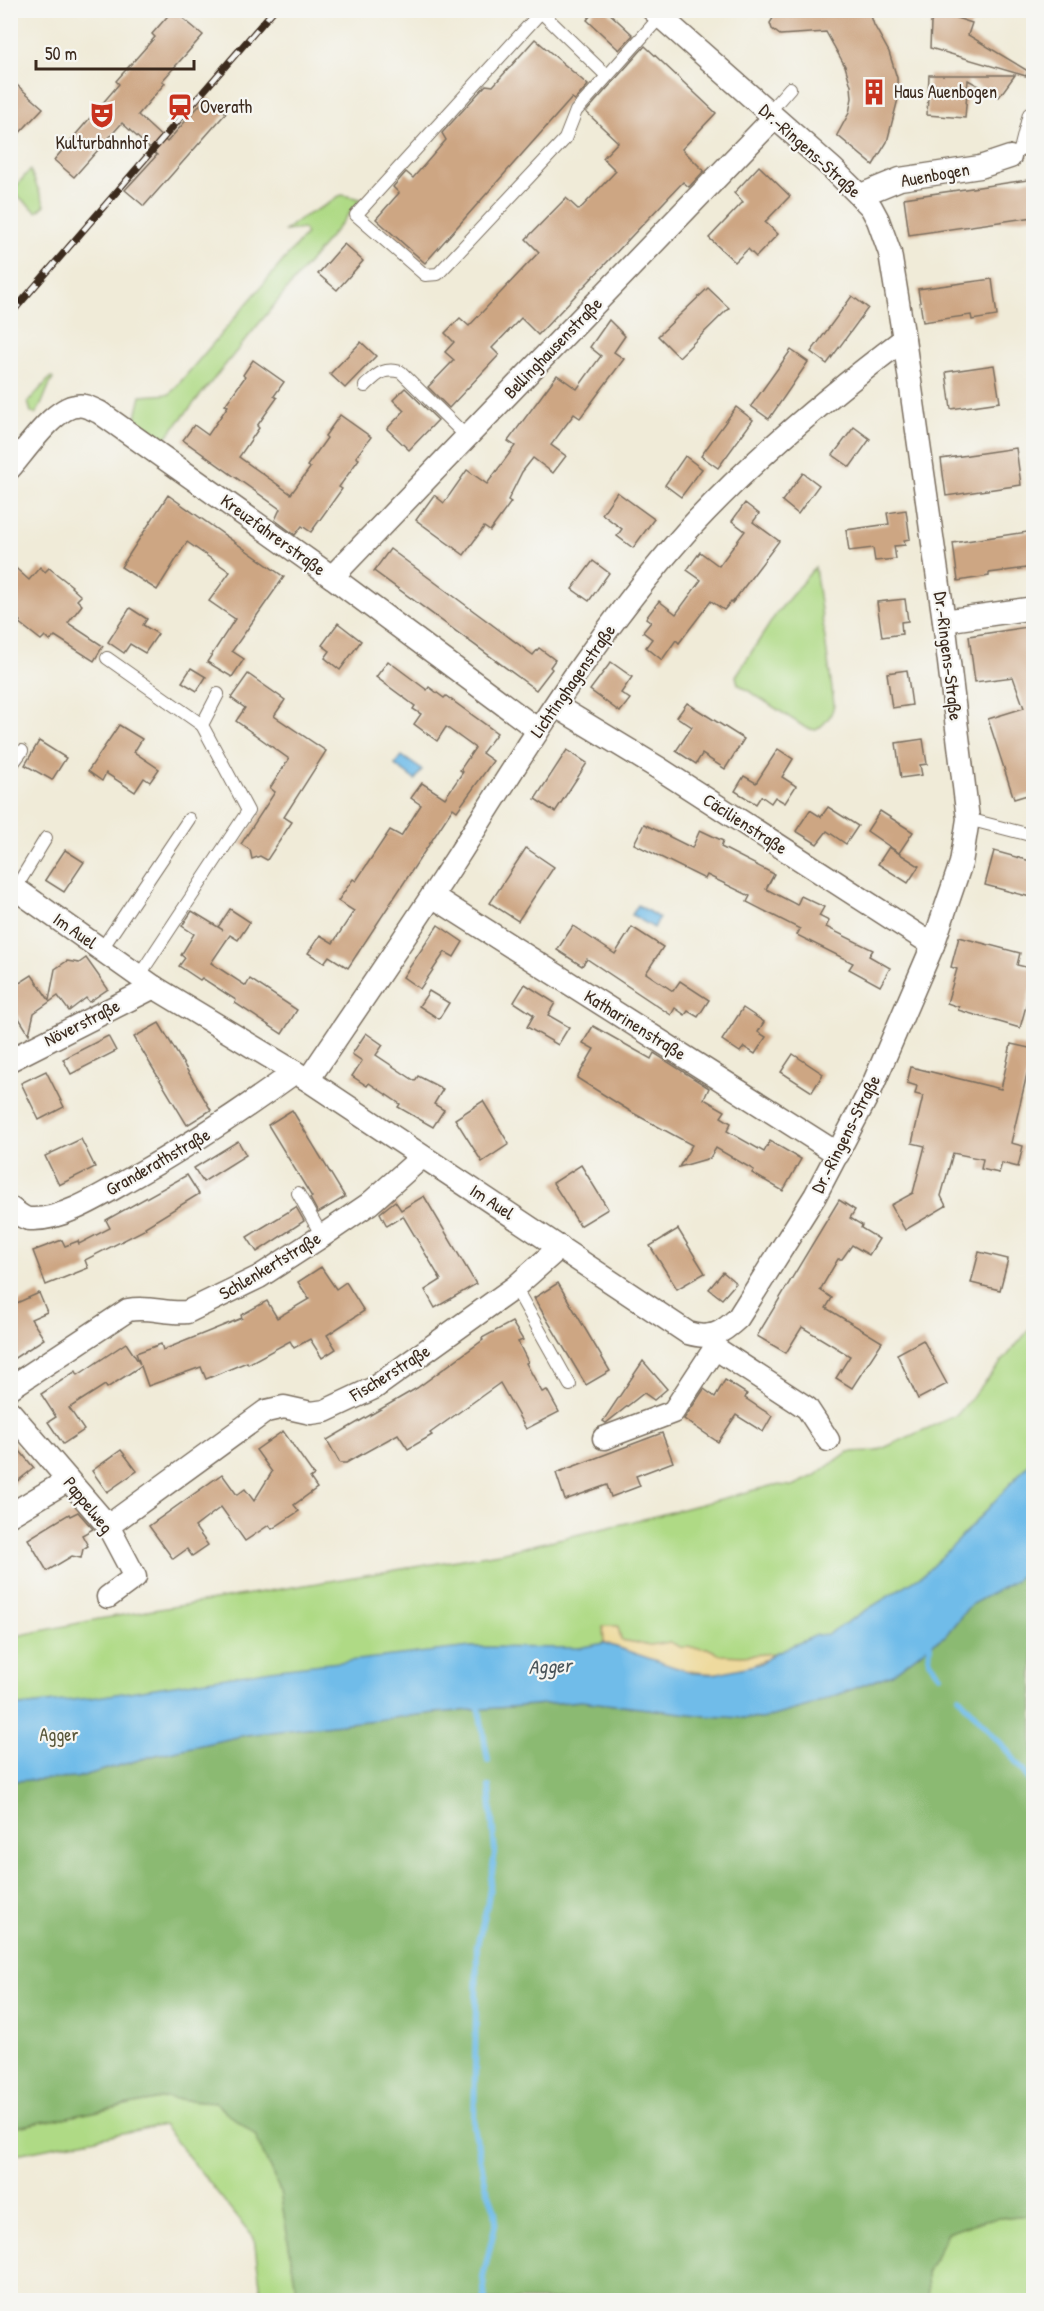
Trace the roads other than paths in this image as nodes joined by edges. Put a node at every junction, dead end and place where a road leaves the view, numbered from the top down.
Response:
1 (656, 14) edge
2 (607, 76) junction
3 (790, 88) dead end
4 (1029, 114) dead end
5 (771, 116) junction
6 (1010, 157) joint
7 (861, 195) junction
8 (904, 339) junction
9 (365, 386) dead end
10 (467, 437) junction
11 (10, 468) edge
12 (332, 577) junction
13 (1034, 608) edge
14 (944, 621) junction
15 (107, 658) dead end
16 (218, 694) dead end
17 (556, 705) junction
18 (202, 725) junction
19 (538, 730) junction
20 (22, 750) dead end
21 (10, 766) edge
22 (189, 819) dead end
23 (968, 819) junction
24 (1034, 836) edge
25 (46, 838) dead end
26 (13, 887) edge
27 (432, 896) junction
28 (933, 945) junction
29 (101, 950) junction
30 (146, 981) junction
31 (10, 1060) edge
32 (301, 1076) junction
33 (838, 1154) junction
34 (422, 1157) junction
35 (298, 1193) dead end
36 (10, 1209) edge
37 (322, 1236) junction
38 (560, 1247) junction
39 (515, 1287) junction
40 (712, 1342) junction
41 (570, 1385) dead end
42 (10, 1388) edge
43 (10, 1412) edge
44 (604, 1438) dead end
45 (828, 1440) dead end
46 (68, 1480) junction
47 (10, 1515) edge
48 (108, 1526) junction
49 (108, 1597) dead end

1 - 2 lane
1 - 5 street, Dr.-Ringens-Straße
2 - 2 lane
3 - 5 lane
4 - 6 lane
5 - 7 street, Dr.-Ringens-Straße
5 - 10 street, Bellinghausenstraße
6 - 7 street, Auenbogen
7 - 8 street, Dr.-Ringens-Straße
8 - 14 street, Dr.-Ringens-Straße
8 - 17 street, Lichtinghagenstraße
9 - 10 lane
10 - 12 street, Bellinghausenstraße
11 - 12 street, Kreuzfahrerstraße
12 - 19 street, Kreuzfahrerstraße
13 - 14 street
14 - 23 street, Dr.-Ringens-Straße
15 - 18 lane
16 - 18 lane
17 - 19 street, Lichtinghagenstraße
17 - 28 street, Cäcilienstraße
18 - 30 lane
19 - 27 street, Lichtinghagenstraße
20 - 21 lane
22 - 29 lane
23 - 24 lane
23 - 28 street, Dr.-Ringens-Straße
25 - 26 lane
26 - 29 street, Im Auel
27 - 32 street, Lichtinghagenstraße
27 - 33 street, Katharinenstraße
28 - 33 street, Dr.-Ringens-Straße
29 - 30 street, Im Auel
30 - 31 street, Növerstraße
30 - 32 street, Im Auel
32 - 34 street, Im Auel
32 - 36 street, Granderathstraße
33 - 40 street, Dr.-Ringens-Straße
34 - 37 street, Schlenkertstraße
34 - 38 street, Im Auel
35 - 37 lane
37 - 42 street, Schlenkertstraße
38 - 39 street, Fischerstraße
38 - 40 street, Im Auel
39 - 41 lane
39 - 48 street, Fischerstraße
40 - 44 street
40 - 45 street, Im Auel
43 - 46 street, Pappelweg
46 - 47 street
46 - 48 street, Pappelweg
48 - 49 street, Pappelweg

